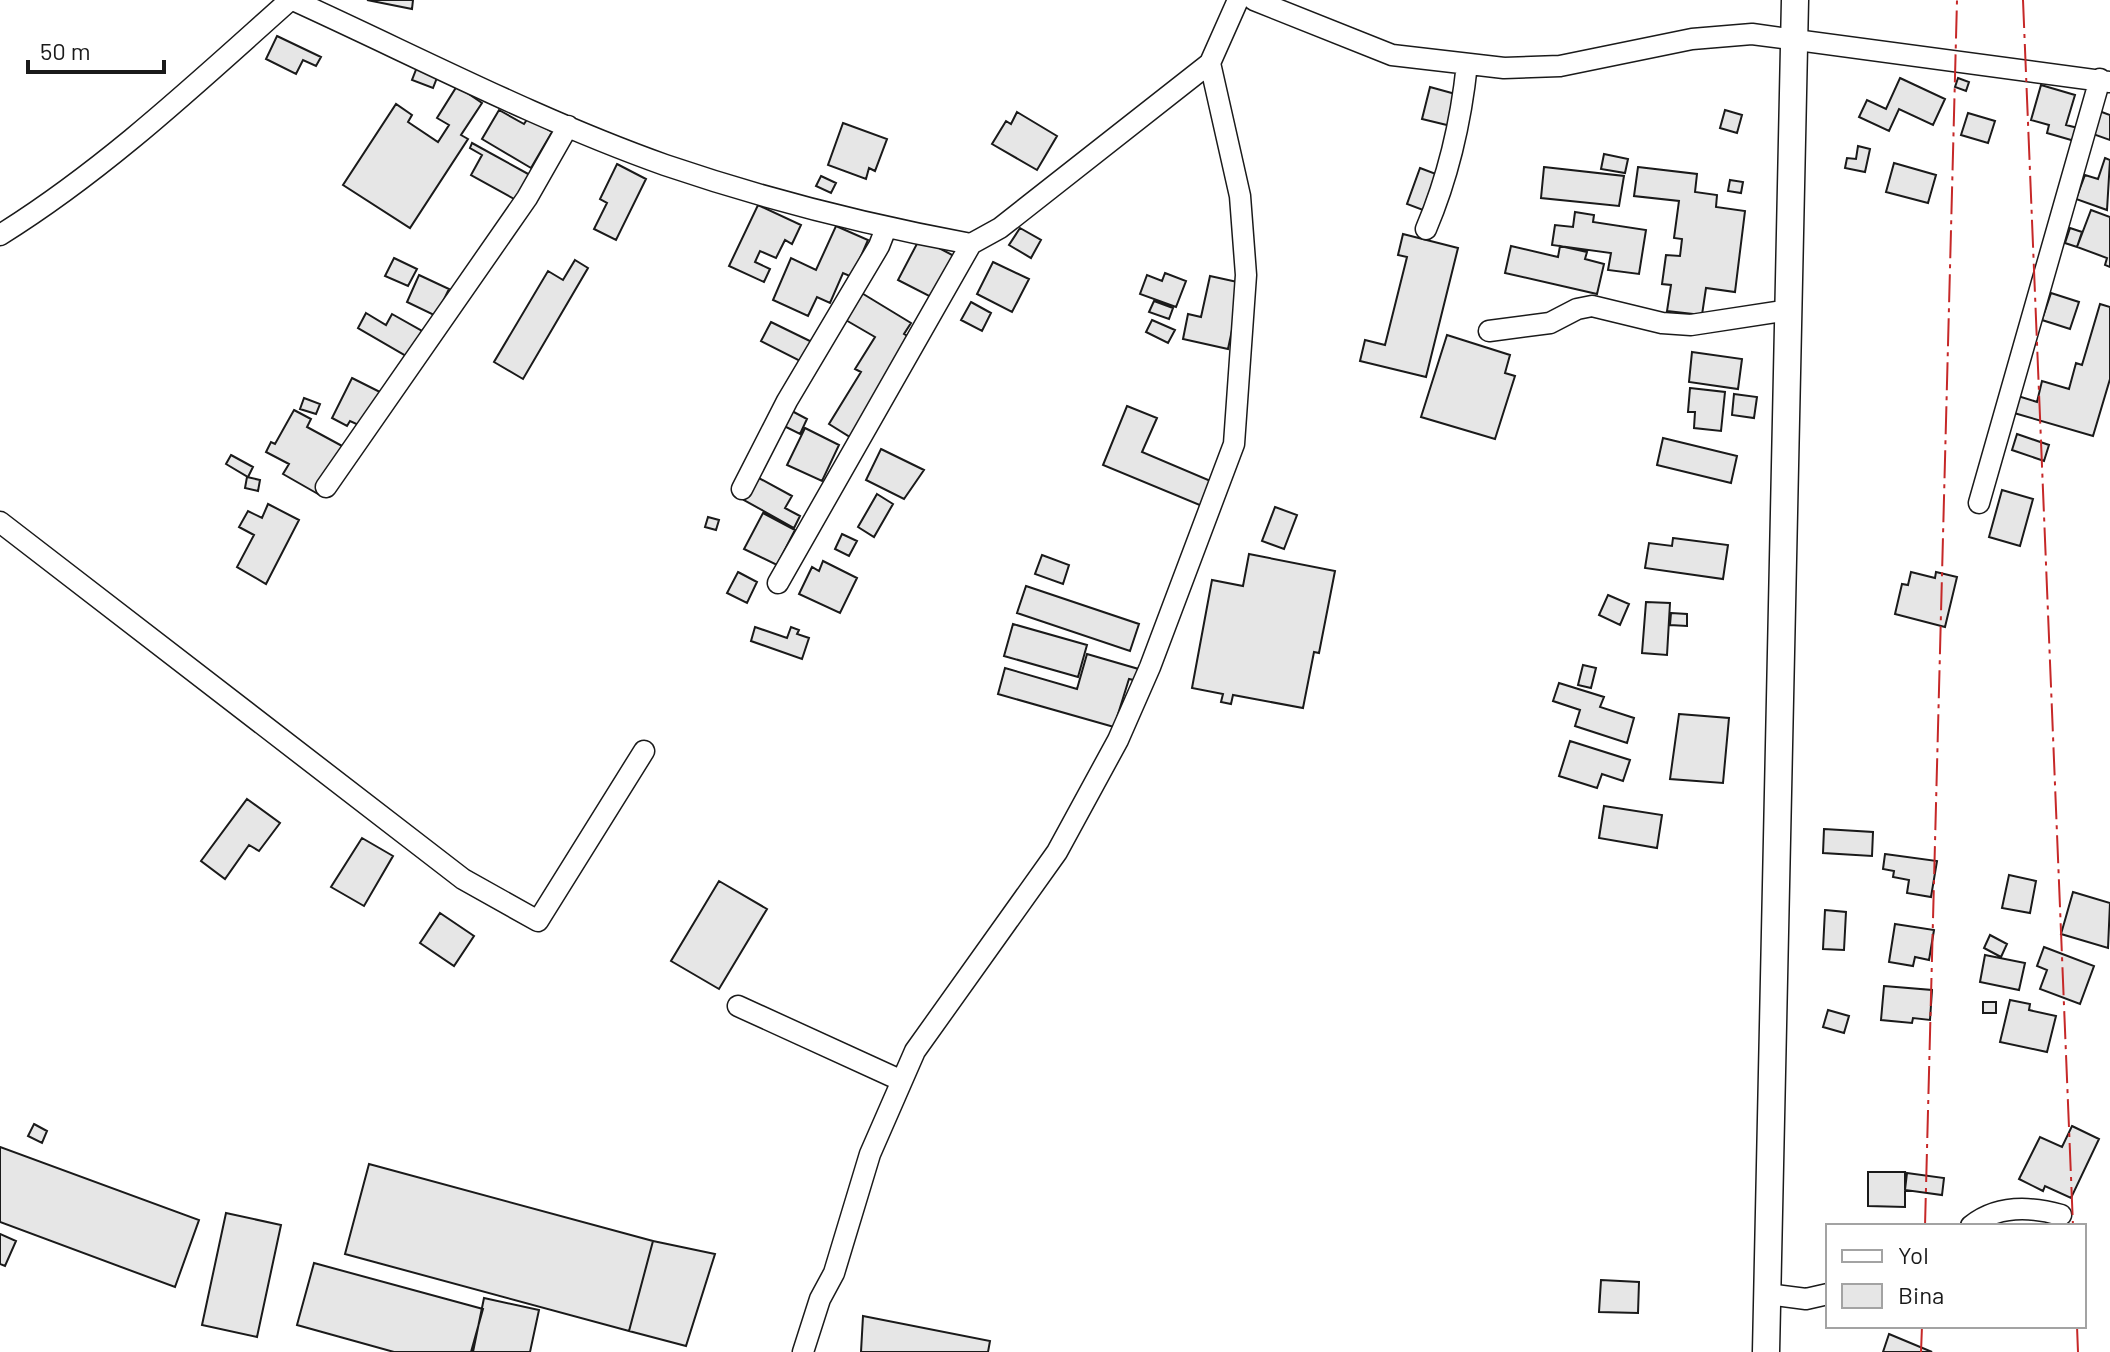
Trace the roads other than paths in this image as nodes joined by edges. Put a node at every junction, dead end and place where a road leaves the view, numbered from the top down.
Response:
1 (291, 0) edge
2 (1238, 0) edge
3 (1254, 0) edge
4 (1795, 0) edge
5 (1794, 41) junction
6 (1210, 63) junction
7 (1467, 64) junction
8 (2105, 80) edge
9 (568, 126) junction
10 (886, 228) junction
11 (1426, 229) dead end
12 (0, 235) edge
13 (971, 244) junction
14 (1789, 310) junction
15 (1489, 331) dead end
16 (326, 487) dead end
17 (742, 489) dead end
18 (1979, 503) dead end
19 (0, 522) edge
20 (778, 583) dead end
21 (644, 751) dead end
22 (738, 1006) dead end
23 (900, 1080) junction
24 (2061, 1215) dead end
25 (1975, 1224) edge
26 (1767, 1294) junction
27 (1826, 1294) edge
28 (803, 1352) edge
29 (1766, 1352) edge

1 - 9 street
1 - 12 street
2 - 6 street
3 - 7 street
4 - 5 main road
5 - 7 street
5 - 8 street
5 - 14 main road
6 - 13 street
6 - 23 street
7 - 11 street
8 - 18 street
9 - 10 street
9 - 16 street
10 - 13 street
10 - 17 street
13 - 20 street
14 - 15 street
14 - 26 main road
19 - 21 street
22 - 23 street
23 - 28 street
24 - 25 street
26 - 27 street
26 - 29 main road

